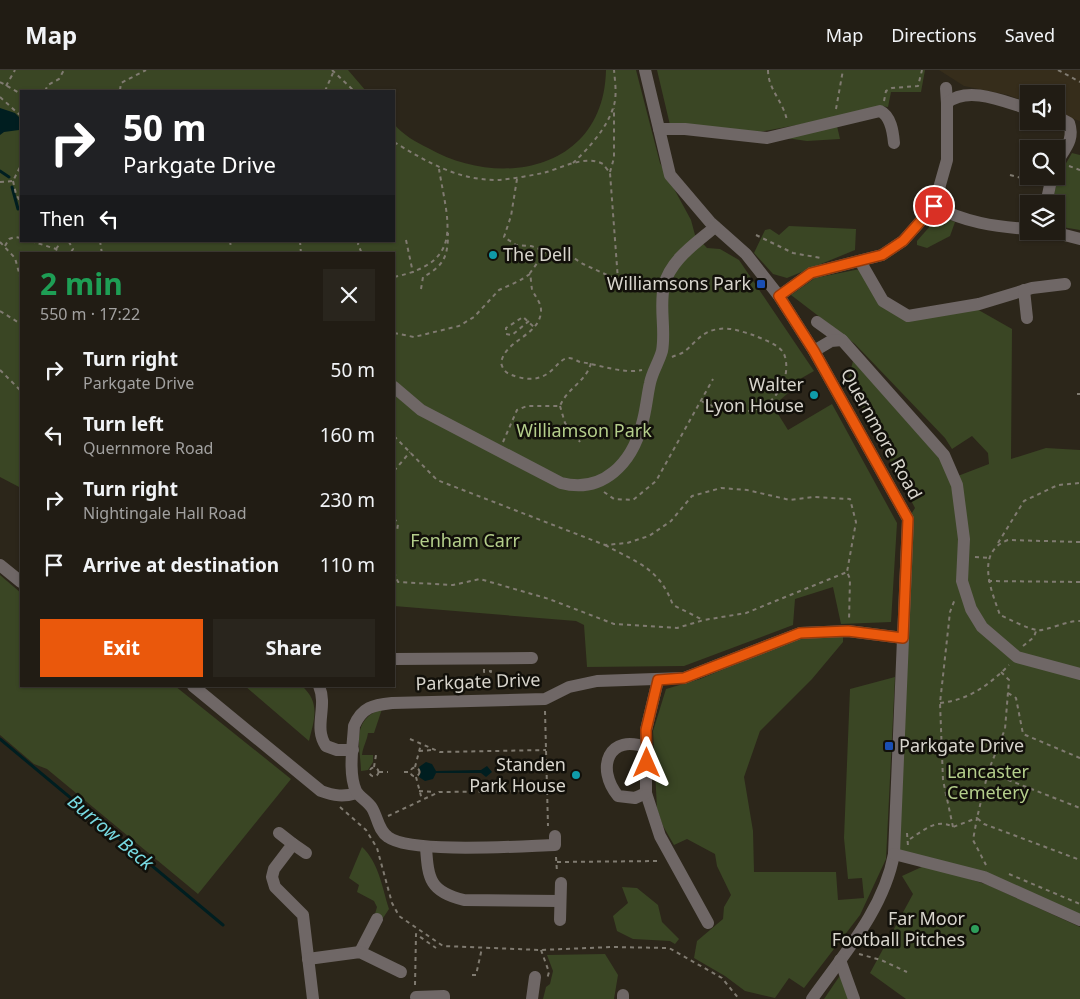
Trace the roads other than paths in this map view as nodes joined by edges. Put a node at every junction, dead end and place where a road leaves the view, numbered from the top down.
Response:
1 (645, 70) edge
2 (946, 88) dead end
3 (947, 103) junction
4 (1020, 107) edge
5 (1065, 121) edge
6 (659, 129) junction
7 (894, 143) dead end
8 (1065, 150) edge
9 (934, 206) junction
10 (715, 227) junction
11 (1020, 228) edge
12 (1065, 235) edge
13 (1080, 239) edge
14 (860, 262) junction
15 (1065, 284) dead end
16 (1024, 290) junction
17 (779, 296) junction
18 (1027, 318) dead end
19 (817, 322) dead end
20 (842, 340) junction
21 (814, 351) junction
22 (395, 388) edge
23 (0, 565) edge
24 (20, 581) edge
25 (903, 638) junction
26 (532, 658) dead end
27 (395, 659) edge
28 (1080, 674) edge
29 (658, 680) junction
30 (194, 687) edge
31 (319, 687) edge
32 (647, 748) junction
33 (353, 750) junction
34 (357, 793) junction
35 (646, 793) junction
36 (279, 833) dead end
37 (555, 841) road end
38 (293, 844) junction
39 (426, 847) junction
40 (306, 853) dead end
41 (894, 854) junction
42 (561, 883) road end
43 (560, 901) junction
44 (377, 919) dead end
45 (560, 920) dead end
46 (1080, 920) edge
47 (708, 922) dead end
48 (360, 952) junction
49 (844, 955) junction
50 (308, 960) junction
51 (401, 972) dead end
52 (535, 978) dead end
53 (416, 997) road end
54 (313, 999) edge
55 (444, 999) edge
56 (532, 999) edge
57 (812, 999) edge
58 (854, 999) edge

1 - 6 street, Quernmore Road
2 - 3 street
3 - 4 street
3 - 9 street
5 - 8 street
6 - 7 street
6 - 10 street, Quernmore Road
9 - 11 street
9 - 14 street
10 - 17 street, Quernmore Road
10 - 22 street
12 - 13 street
14 - 16 street
14 - 17 street
15 - 16 street
16 - 18 street
17 - 21 street, Quernmore Road
19 - 20 street
20 - 21 street
20 - 28 street
21 - 25 street, Quernmore Road
23 - 24 street
25 - 29 street, Parkgate Drive
25 - 41 street, Quernmore Road
26 - 27 street
29 - 32 street
29 - 33 street, Parkgate Drive
30 - 34 street
31 - 33 street
32 - 35 street
32 - 35 street
33 - 34 street, Parkgate Drive
34 - 39 street
35 - 47 street
36 - 38 street
37 - 39 street
38 - 40 street
38 - 50 street
39 - 43 street
41 - 46 street
41 - 49 street, Quernmore Road
42 - 43 street
43 - 45 street
44 - 48 street
48 - 50 street
48 - 51 street
49 - 57 street, Quernmore Road
49 - 58 street
50 - 54 street
52 - 56 street
53 - 55 street

